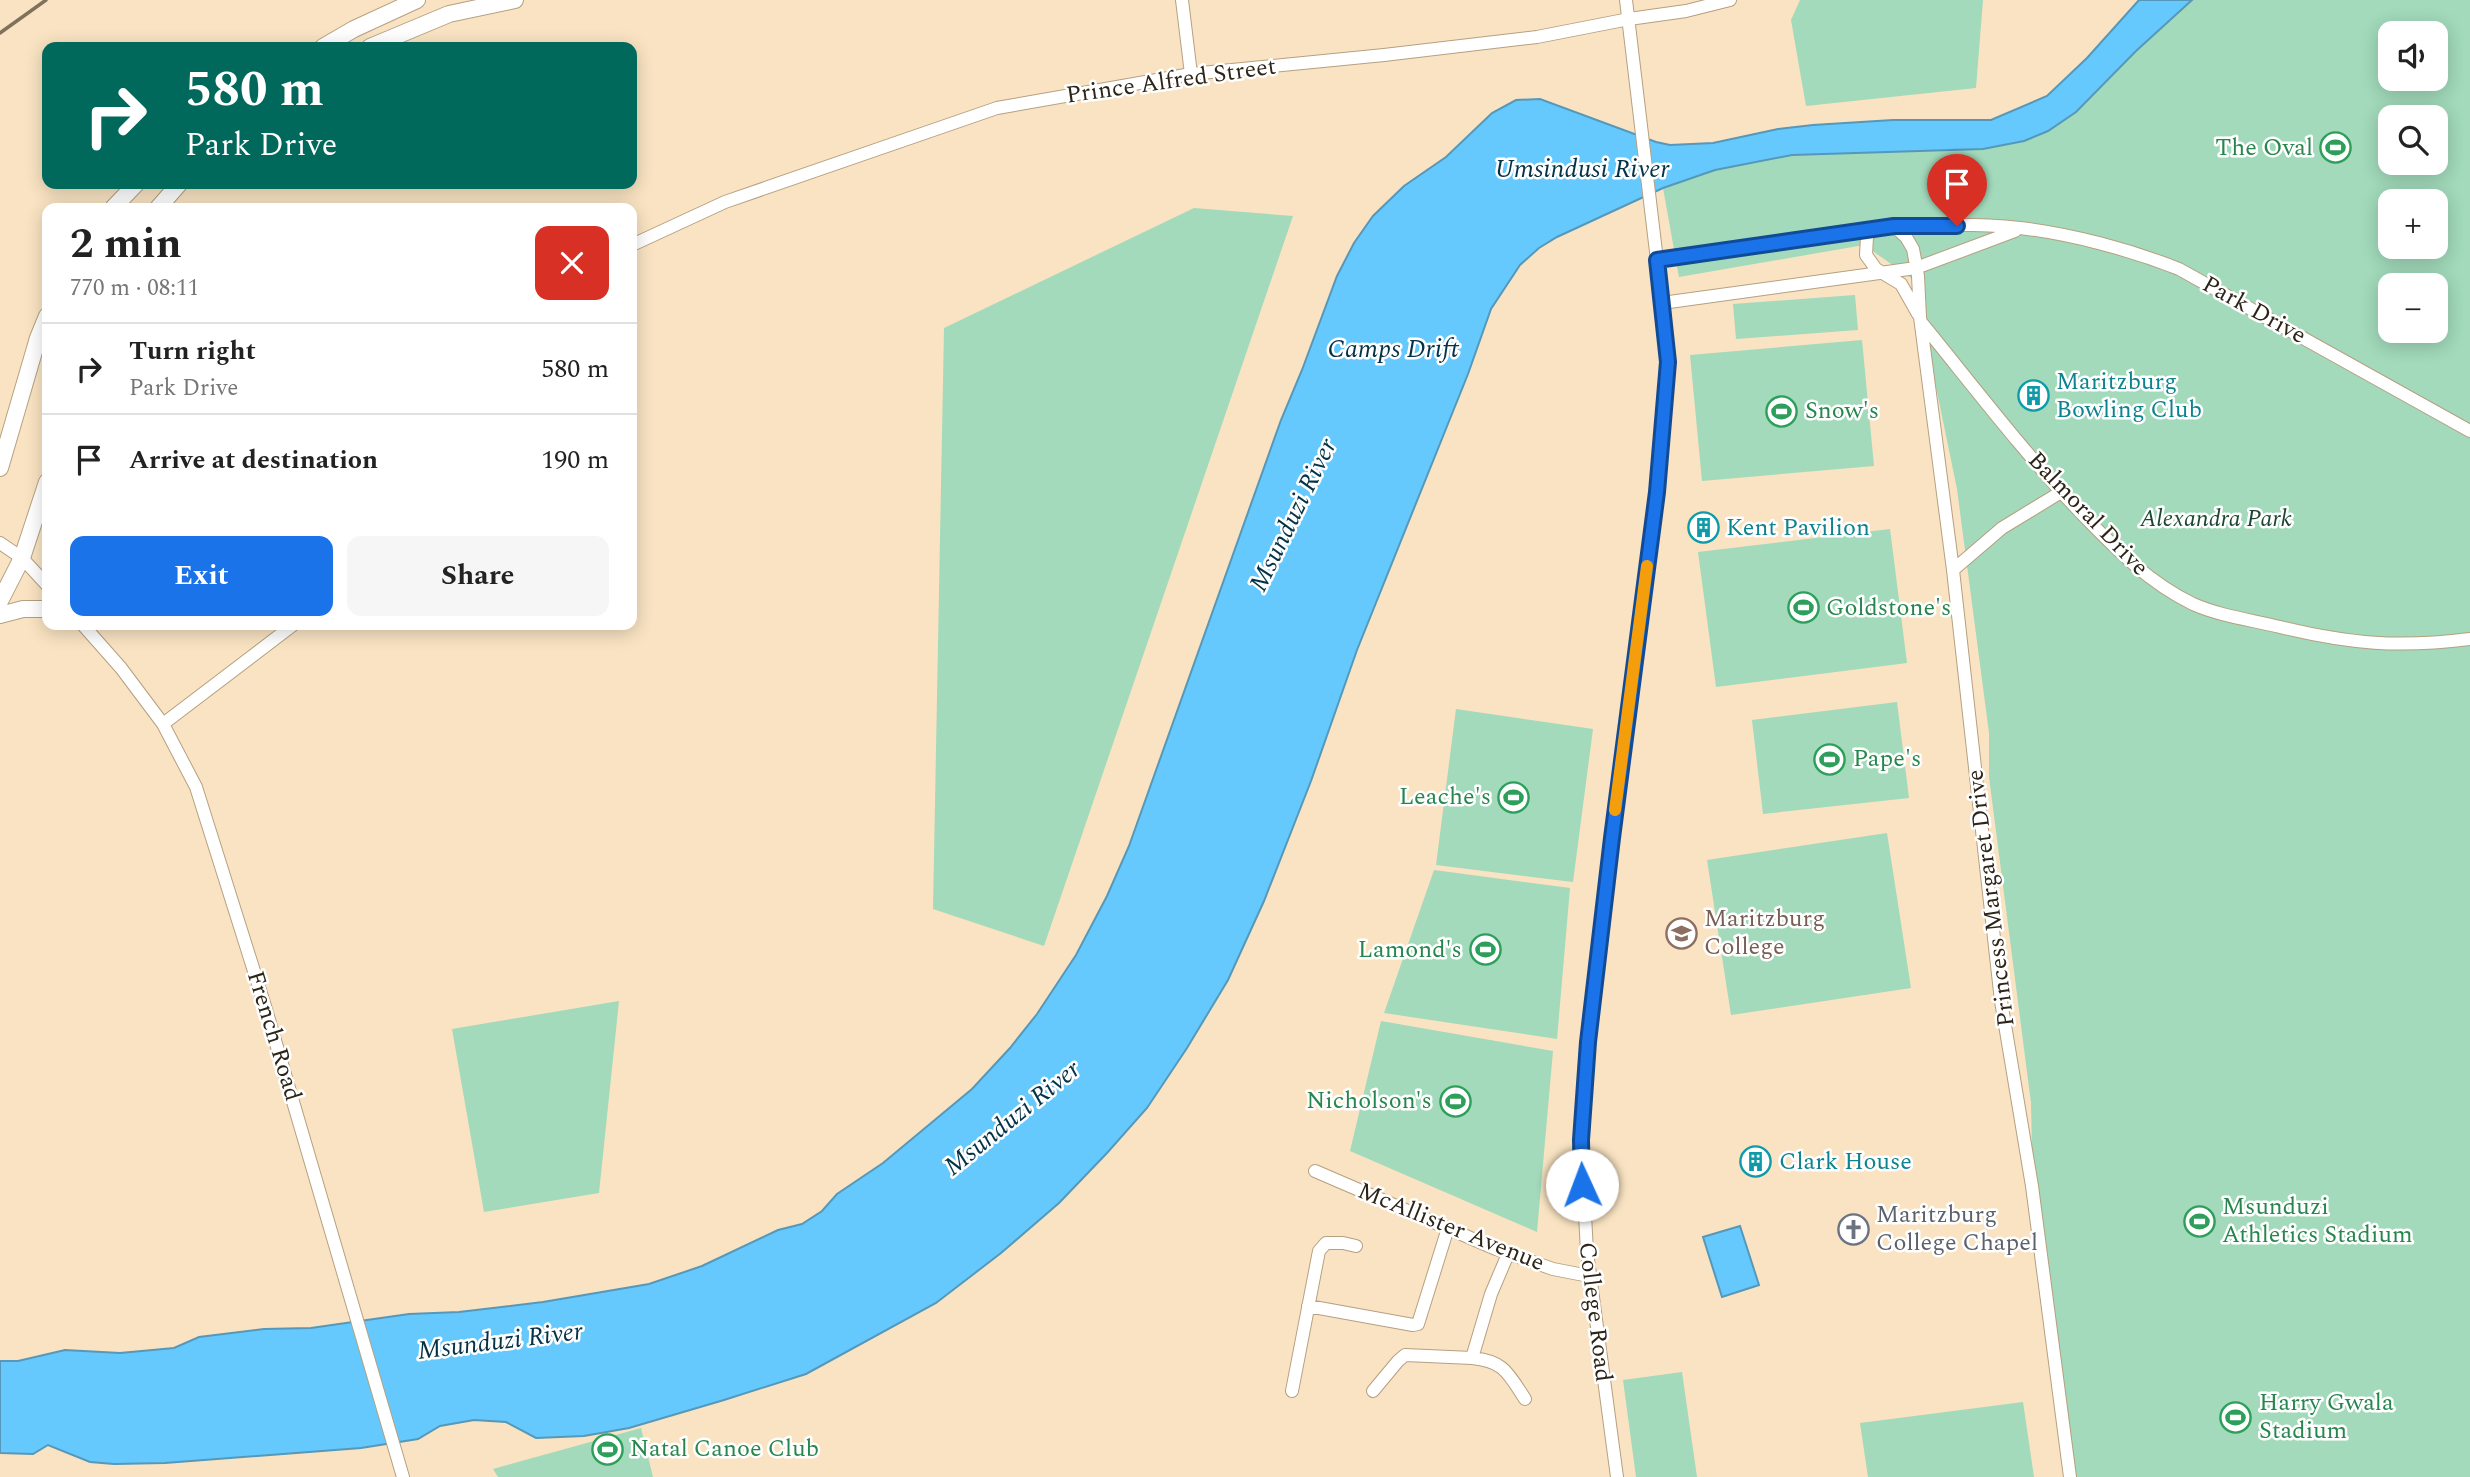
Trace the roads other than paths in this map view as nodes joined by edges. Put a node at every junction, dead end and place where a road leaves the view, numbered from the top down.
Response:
1 (416, 0) edge
2 (515, 0) edge
3 (1182, 0) edge
4 (1626, 0) edge
5 (1730, 0) edge
6 (1629, 19) junction
7 (332, 42) edge
8 (382, 42) edge
9 (1191, 74) junction
10 (131, 189) edge
11 (175, 189) edge
12 (118, 203) edge
13 (162, 203) edge
14 (1894, 226) junction
15 (2021, 228) junction
16 (1872, 229) junction
17 (637, 243) edge
18 (1657, 260) junction
19 (1916, 268) junction
20 (1886, 274) junction
21 (1662, 303) junction
22 (1921, 320) junction
23 (42, 328) edge
24 (2470, 431) edge
25 (0, 468) edge
26 (2061, 492) junction
27 (42, 498) edge
28 (0, 544) edge
29 (23, 558) junction
30 (1953, 570) junction
31 (42, 579) edge
32 (0, 601) edge
33 (42, 609) edge
34 (0, 615) edge
35 (87, 630) edge
36 (286, 630) edge
37 (2470, 639) edge
38 (163, 723) junction
39 (1315, 1171) dead end
40 (1448, 1228) junction
41 (1356, 1246) dead end
42 (1508, 1254) junction
43 (1589, 1276) junction
44 (1308, 1306) junction
45 (1472, 1358) junction
46 (1292, 1391) dead end
47 (1373, 1391) dead end
48 (1525, 1399) dead end
49 (403, 1477) edge
50 (1617, 1477) edge
51 (2070, 1477) edge

1 - 7 main road
2 - 8 main road
3 - 9 street
4 - 6 street, College Road
5 - 6 street, Prince Alfred Street
6 - 9 street, Prince Alfred Street
6 - 18 street, College Road
9 - 17 street, Prince Alfred Street
10 - 12 main road
11 - 13 main road
14 - 15 street, Park Drive
14 - 16 street, Park Drive
14 - 19 street
15 - 19 street
15 - 24 street, Park Drive
16 - 18 street, Park Drive
16 - 20 street
18 - 21 street, College Road
19 - 20 street
19 - 22 street, Princess Margaret Drive
20 - 21 street
20 - 22 street, Princess Margaret Drive
21 - 43 street, College Road
22 - 26 street, Balmoral Drive
22 - 30 street, Princess Margaret Drive
23 - 25 main road
26 - 30 street
26 - 37 street, Balmoral Drive
27 - 29 main road
28 - 29 street
29 - 31 street
29 - 32 main road
30 - 51 street, Princess Margaret Drive
33 - 34 main road
35 - 38 street, French Road
36 - 38 street
38 - 49 street, French Road
39 - 40 street, McAllister Avenue
40 - 42 street, McAllister Avenue
40 - 44 street
41 - 44 street
42 - 43 street, McAllister Avenue
42 - 45 street
43 - 50 street, College Road
44 - 46 street
45 - 47 street
45 - 48 street

